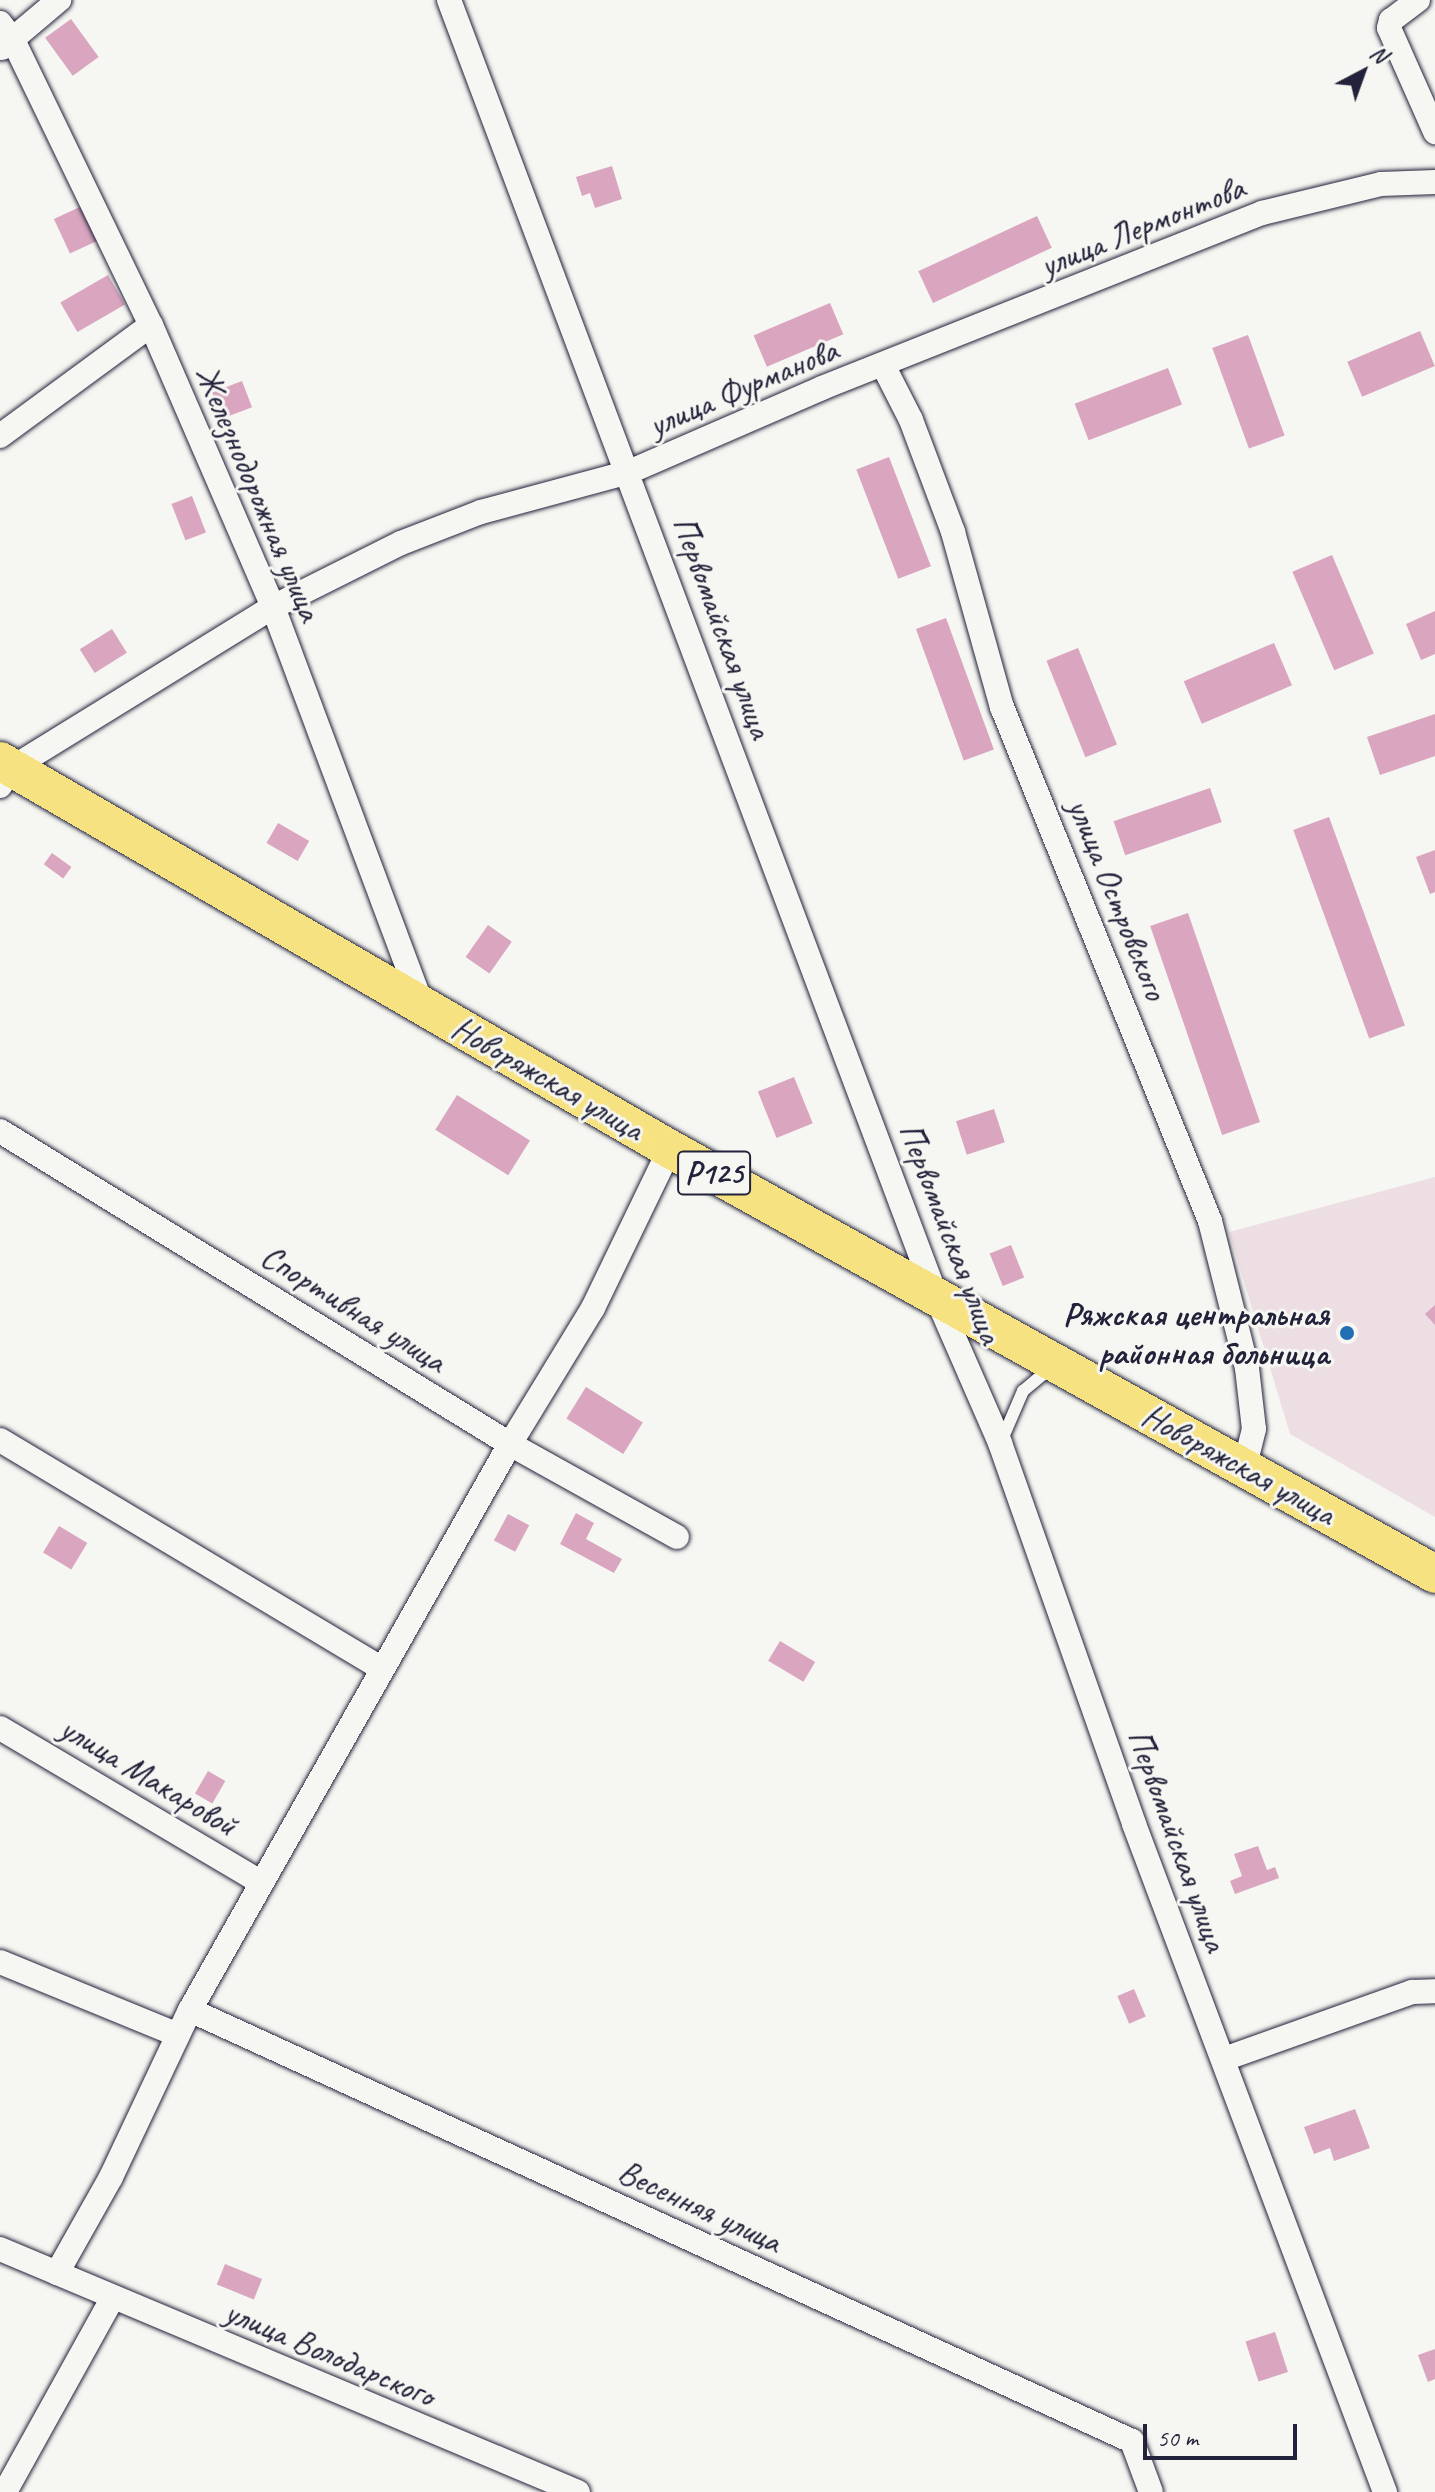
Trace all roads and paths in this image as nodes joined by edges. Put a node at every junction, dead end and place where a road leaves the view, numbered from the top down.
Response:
1 (59, 0) edge
2 (449, 0) edge
3 (1418, 0) edge
4 (4, 37) edge
5 (1435, 132) edge
6 (1435, 182) edge
7 (151, 325) junction
8 (884, 367) junction
9 (0, 436) edge
10 (629, 472) junction
11 (273, 607) junction
12 (4, 771) edge
13 (422, 1006) junction
14 (0, 1131) edge
15 (670, 1149) junction
16 (935, 1294) junction
17 (1057, 1362) junction
18 (0, 1440) edge
19 (1000, 1443) junction
20 (510, 1444) junction
21 (1245, 1466) junction
22 (677, 1537) dead end
23 (1435, 1574) edge
24 (382, 1669) junction
25 (0, 1728) edge
26 (262, 1883) junction
27 (0, 1962) edge
28 (1435, 1991) edge
29 (190, 2010) junction
30 (178, 2035) junction
31 (1224, 2059) junction
32 (0, 2249) edge
33 (57, 2273) junction
34 (113, 2297) junction
35 (5, 2492) edge
36 (578, 2492) edge
37 (1151, 2492) edge
38 (1385, 2492) edge

1 - 4 street
2 - 10 street, Первомайская улица
3 - 5 street
4 - 7 street, Железнодорожная улица
6 - 8 street, улица Лермонтова
7 - 9 street
7 - 11 street, Железнодорожная улица
8 - 10 street, улица Фурманова
8 - 21 street, улица Островского
10 - 11 street, улица Фурманова
10 - 16 street, Первомайская улица
11 - 12 street, улица Фурманова
11 - 13 street, Железнодорожная улица
12 - 13 main road, Новоряжская улица / Р125
13 - 15 main road, Новоряжская улица / Р125
14 - 20 street, Спортивная улица
15 - 16 main road, Новоряжская улица / Р125
15 - 20 street
16 - 17 main road, Новоряжская улица / Р125
16 - 19 street, Первомайская улица
17 - 19 lane
17 - 21 main road, Новоряжская улица / Р125
18 - 24 street
19 - 31 street, Первомайская улица
20 - 22 street, Спортивная улица
20 - 24 street
21 - 23 main road, Новоряжская улица / Р125
24 - 26 street
25 - 26 street, улица Макаровой
26 - 29 street
27 - 30 street
28 - 31 street
29 - 30 street
29 - 37 street, Весенняя улица
30 - 33 street
31 - 38 street, Первомайская улица
32 - 33 street, улица Володарского
33 - 34 street, улица Володарского
34 - 35 street
34 - 36 street, улица Володарского

